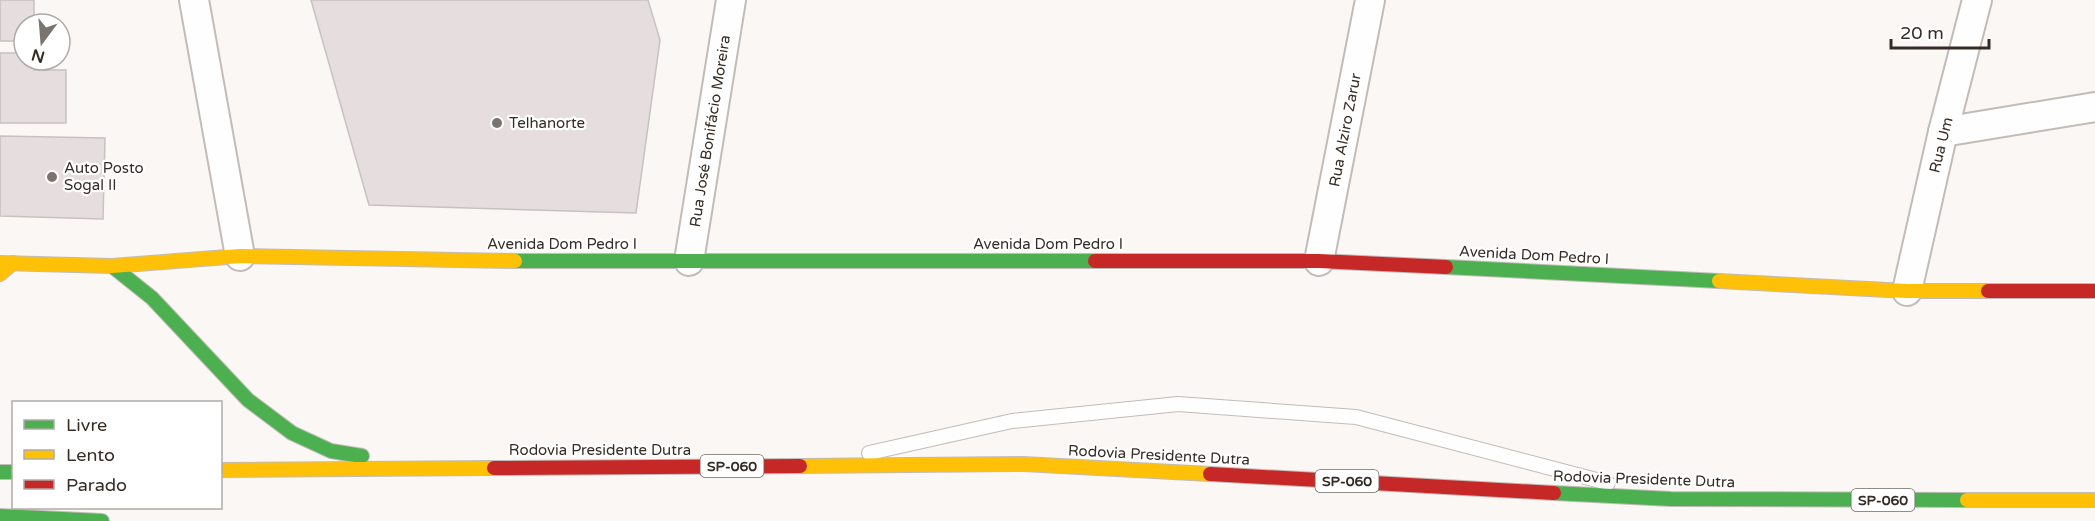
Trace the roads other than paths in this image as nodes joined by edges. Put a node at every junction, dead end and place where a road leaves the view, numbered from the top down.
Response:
1 (194, 0) edge
2 (731, 0) edge
3 (1370, 0) edge
4 (1977, 0) edge
5 (2095, 107) edge
6 (1942, 132) junction
7 (240, 256) junction
8 (689, 261) junction
9 (1319, 261) junction
10 (6, 263) edge
11 (112, 266) junction
12 (0, 274) edge
13 (1907, 291) junction
14 (2095, 291) edge
15 (813, 465) junction
16 (441, 467) junction
17 (222, 470) edge
18 (1671, 499) junction
19 (2095, 500) edge
20 (0, 516) edge
21 (102, 521) edge

1 - 7 street
2 - 8 street, Rua José Bonifácio Moreira
3 - 9 street, Rua Alziro Zarur
4 - 6 street, Rua Um
5 - 6 street
6 - 13 street, Rua Um
7 - 8 main road, Avenida Dom Pedro I
7 - 11 main road, Avenida Dom Pedro I
8 - 9 main road, Avenida Dom Pedro I
9 - 13 main road, Avenida Dom Pedro I
10 - 11 main road, Avenida Dom Pedro I
10 - 12 main road
11 - 16 main road
13 - 14 main road, Avenida Dom Pedro I
15 - 16 main road, Rodovia Presidente Dutra / SP-060
15 - 18 main road, Rodovia Presidente Dutra / SP-060
15 - 18 lane
16 - 17 main road, Rodovia Presidente Dutra / SP-060
18 - 19 main road, Rodovia Presidente Dutra / SP-060
20 - 21 main road

